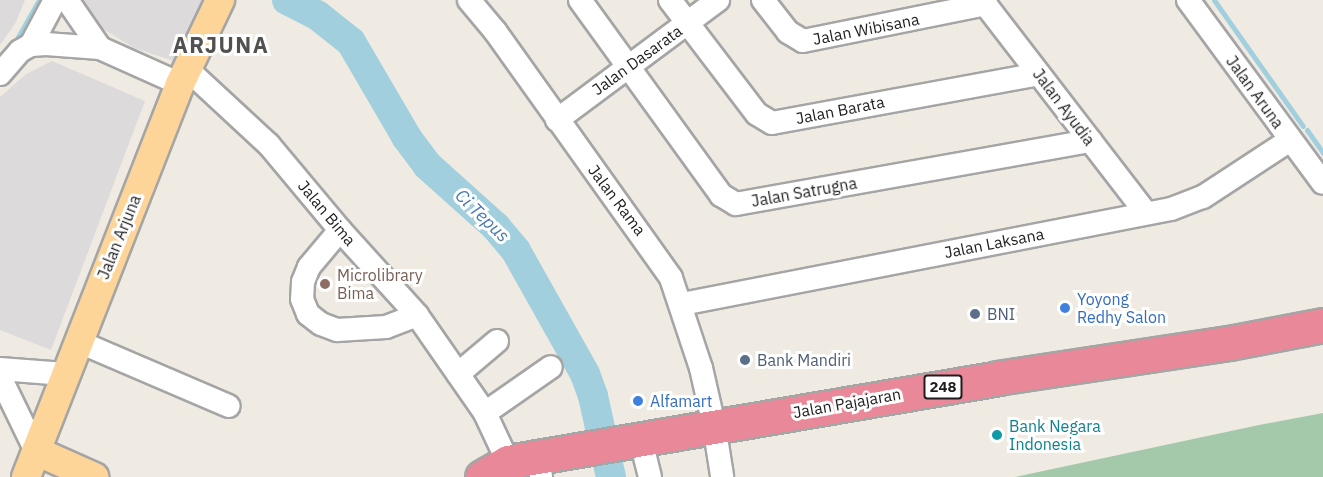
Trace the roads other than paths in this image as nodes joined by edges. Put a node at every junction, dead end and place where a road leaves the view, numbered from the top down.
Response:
1 (55, 0) edge
2 (67, 0) edge
3 (220, 0) edge
4 (469, 0) edge
5 (580, 0) edge
6 (670, 0) edge
7 (717, 0) edge
8 (763, 0) edge
9 (1188, 0) edge
10 (984, 2) edge
11 (687, 23) junction
12 (31, 45) junction
13 (100, 48) junction
14 (629, 66) junction
15 (0, 74) edge
16 (1039, 74) junction
17 (184, 77) junction
18 (557, 120) junction
19 (1290, 140) junction
20 (1090, 141) junction
21 (1323, 183) edge
22 (1146, 213) junction
23 (340, 230) junction
24 (682, 304) junction
25 (417, 315) junction
26 (1323, 325) edge
27 (77, 341) junction
28 (497, 341) dead end
29 (1323, 345) edge
30 (551, 367) dead end
31 (0, 369) edge
32 (65, 374) junction
33 (458, 374) junction
34 (0, 377) edge
35 (229, 406) dead end
36 (485, 413) junction
37 (716, 435) junction
38 (607, 455) junction
39 (31, 464) edge
40 (647, 467) edge
41 (521, 474) edge
42 (94, 477) edge
43 (722, 477) edge

1 - 12 street
2 - 13 street
3 - 17 main road, Jalan Arjuna
4 - 18 street, Jalan Rama
5 - 14 street, Jalan Satrugna
6 - 11 street, Jalan Barata
7 - 11 street, Jalan Dasarata
8 - 10 street, Jalan Wibisana
9 - 19 street, Jalan Aruna
10 - 16 street, Jalan Ayudia
11 - 14 street, Jalan Dasarata
11 - 16 street, Jalan Barata
12 - 13 street, Jalan Bima
12 - 15 street
13 - 17 street, Jalan Bima
14 - 18 street, Jalan Dasarata
14 - 20 street, Jalan Satrugna
16 - 20 street, Jalan Ayudia
17 - 23 street, Jalan Bima
17 - 27 main road, Jalan Arjuna
18 - 24 street, Jalan Rama
19 - 21 street, Jalan Aruna
19 - 22 street, Jalan Laksana
20 - 22 street, Jalan Ayudia
22 - 24 street, Jalan Laksana
23 - 25 street, Jalan Bima
23 - 25 street
24 - 37 street, Jalan Rama
25 - 33 street, Jalan Bima
26 - 37 highway, Jalan Pajajaran / 248
27 - 32 main road, Jalan Arjuna
27 - 35 street
28 - 33 street
29 - 37 highway, Jalan Pajajaran / 248
30 - 36 street
31 - 32 street
32 - 39 main road, Jalan Arjuna
33 - 36 street, Jalan Bima
34 - 39 street
36 - 41 street, Jalan Bima
37 - 38 highway, Jalan Pajajaran / 248
37 - 40 highway, Jalan Pajajaran / 248
37 - 43 street, Jalan Rama
38 - 40 highway, Jalan Pajajaran / 248
38 - 41 highway, Jalan Pajajaran / 248
39 - 42 main road

